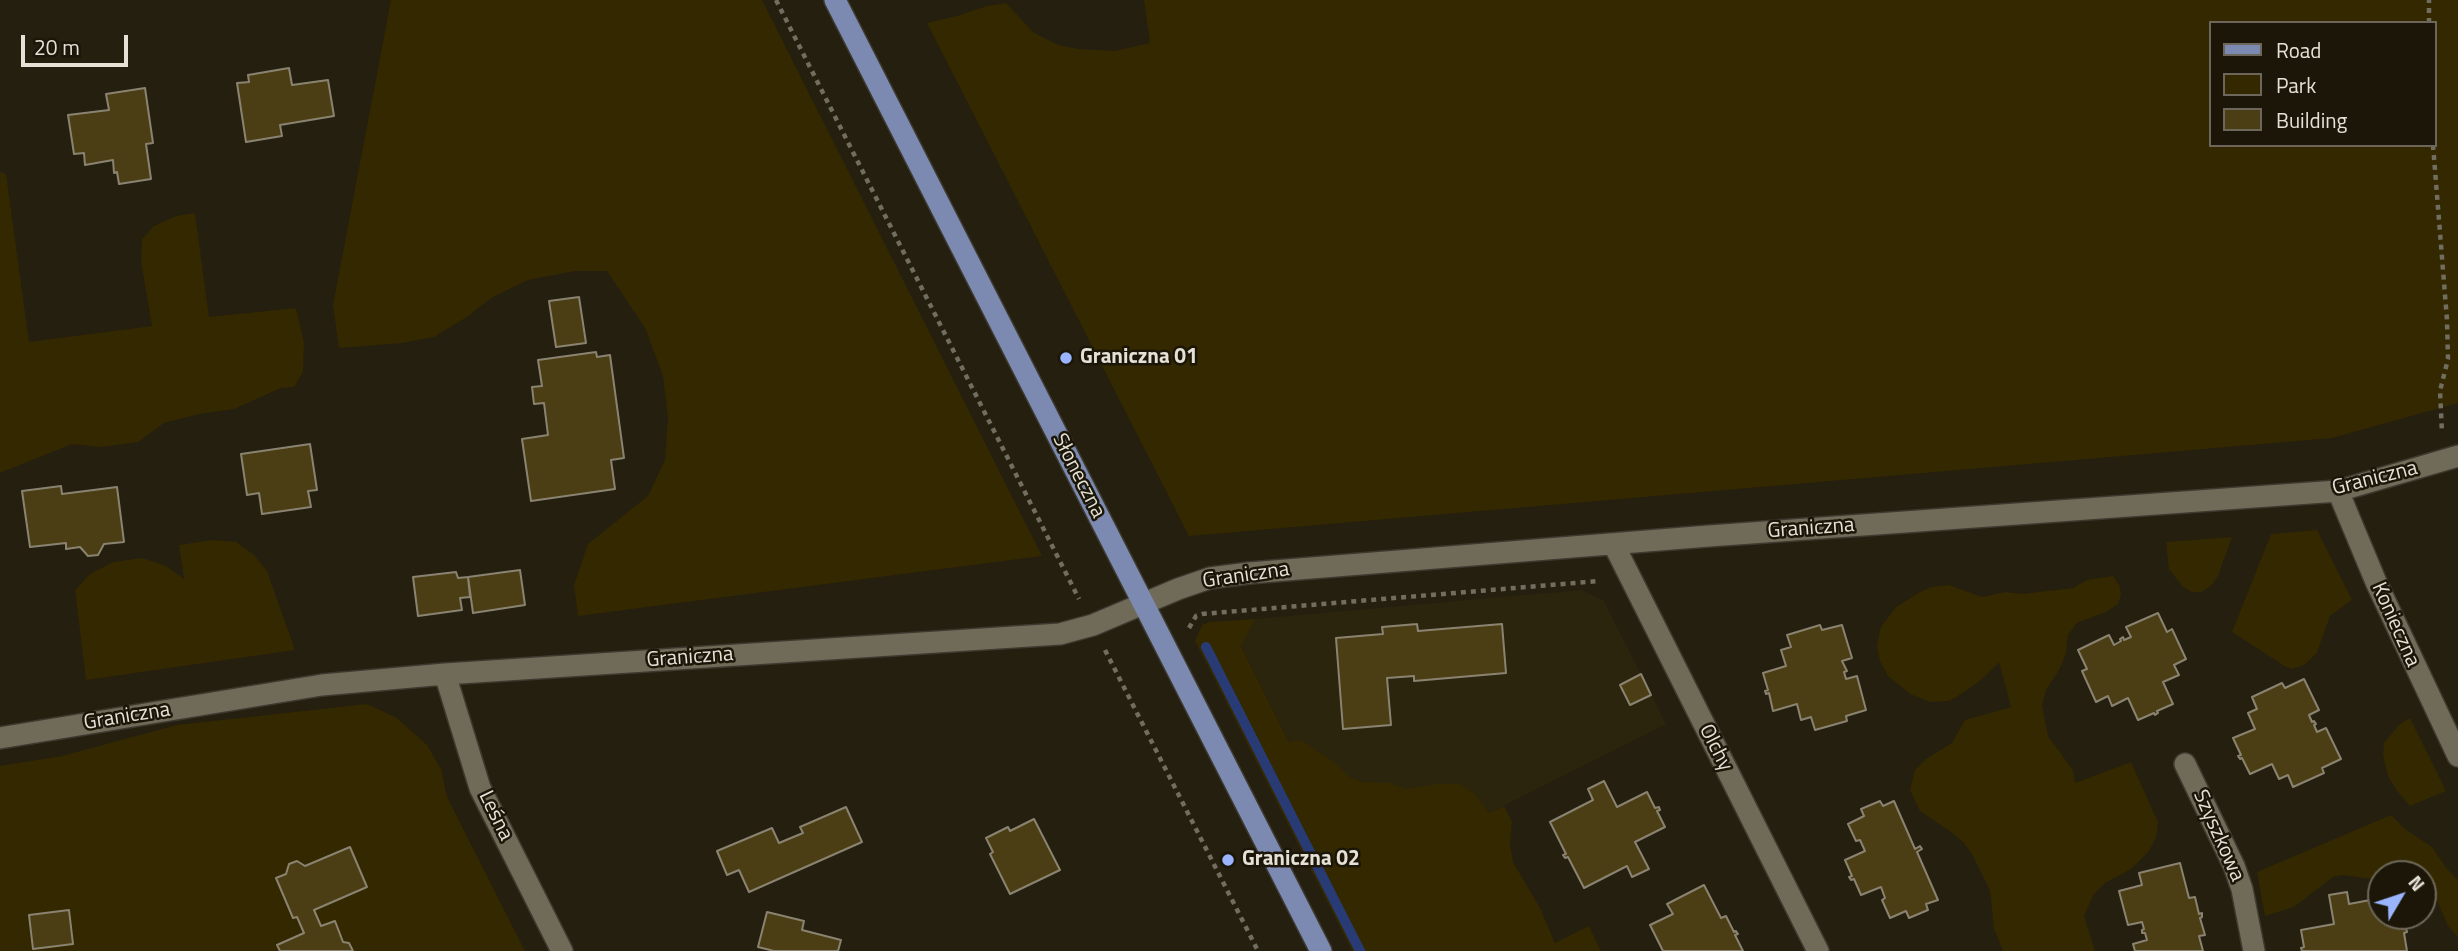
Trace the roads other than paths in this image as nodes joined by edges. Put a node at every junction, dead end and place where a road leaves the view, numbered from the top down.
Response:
1 (835, 0) edge
2 (2451, 459) edge
3 (2338, 491) junction
4 (1615, 545) junction
5 (1143, 605) junction
6 (445, 674) junction
7 (0, 738) edge
8 (2458, 756) edge
9 (2185, 764) dead end
10 (562, 951) edge
11 (1321, 951) edge
12 (1818, 951) edge
13 (2254, 951) edge

1 - 5 main road, Słoneczna
2 - 3 street, Graniczna
3 - 4 street, Graniczna
3 - 8 street, Konieczna
4 - 5 street, Graniczna
4 - 12 street, Olchy
5 - 6 street, Graniczna
5 - 11 main road, Słoneczna
6 - 7 street, Graniczna
6 - 10 street, Leśna
9 - 13 street, Szyszkowa

